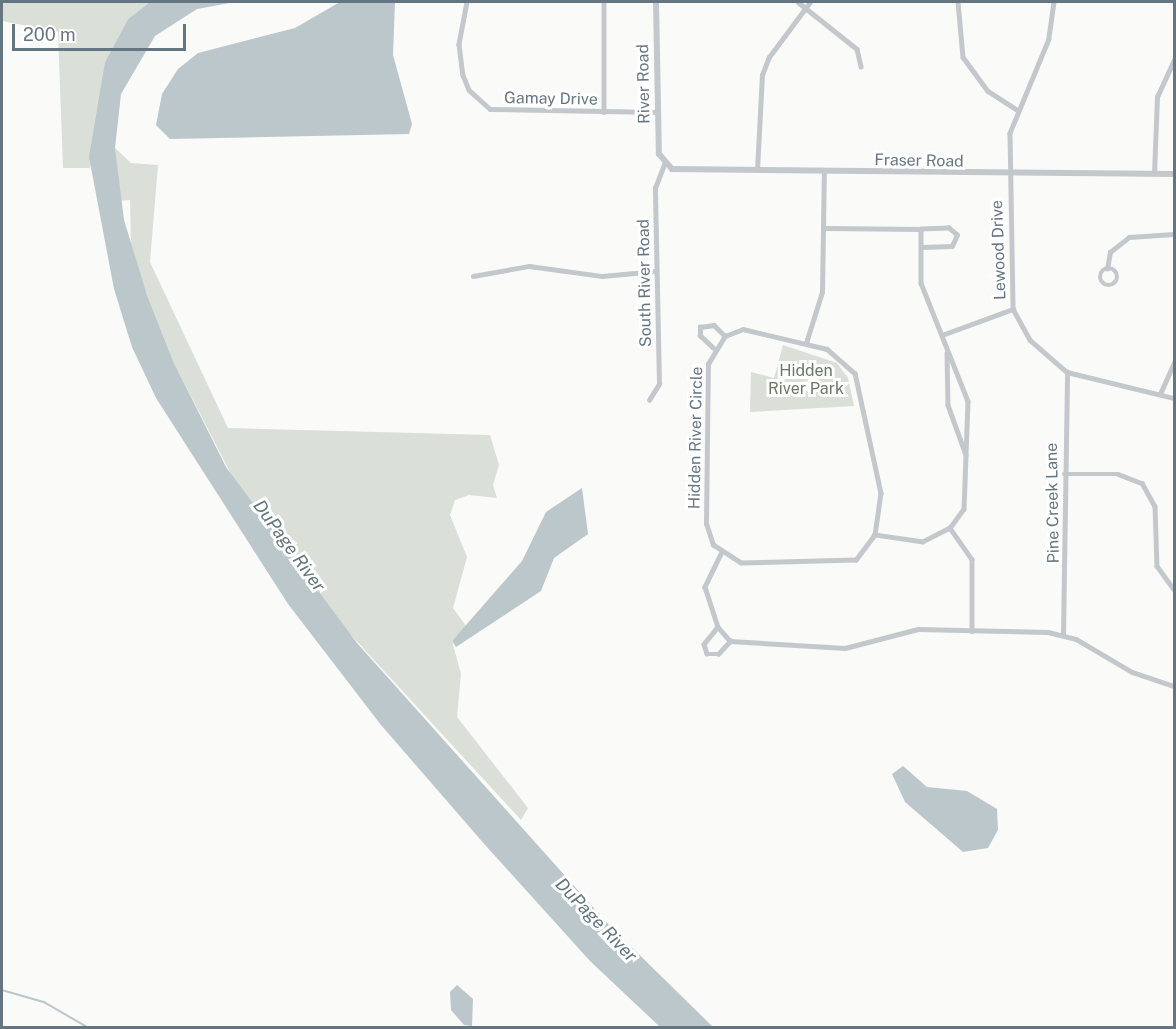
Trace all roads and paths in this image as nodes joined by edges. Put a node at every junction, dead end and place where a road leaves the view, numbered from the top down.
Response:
1 (467, 2) edge
2 (604, 2) edge
3 (656, 2) edge
4 (798, 2) edge
5 (810, 2) edge
6 (958, 2) edge
7 (1054, 2) edge
8 (806, 8) junction
9 (1174, 60) edge
10 (861, 67) dead end
11 (1017, 109) junction
12 (604, 112) junction
13 (658, 112) junction
14 (664, 164) junction
15 (757, 170) junction
16 (824, 171) junction
17 (1154, 174) junction
18 (1174, 174) edge
19 (1010, 175) junction
20 (825, 228) junction
21 (921, 229) junction
22 (1174, 234) edge
23 (921, 247) junction
24 (1107, 269) dead end
25 (656, 271) junction
26 (473, 276) dead end
27 (1013, 309) junction
28 (942, 335) junction
29 (724, 336) junction
30 (806, 343) junction
31 (713, 348) junction
32 (947, 350) junction
33 (1174, 362) edge
34 (1068, 372) junction
35 (1160, 394) junction
36 (1174, 398) edge
37 (649, 400) dead end
38 (967, 458) junction
39 (1064, 474) junction
40 (950, 528) junction
41 (875, 535) junction
42 (721, 554) junction
43 (1174, 589) edge
44 (718, 627) junction
45 (972, 631) junction
46 (1063, 634) junction
47 (730, 641) junction
48 (1174, 686) edge

1 - 12 street, Gamay Drive
2 - 12 street
3 - 13 street, River Road
4 - 8 street
5 - 8 street
6 - 11 street
7 - 11 street, Lewood Drive
8 - 10 street
8 - 15 street
9 - 17 street
11 - 19 street, Lewood Drive
12 - 13 street, Gamay Drive
13 - 14 street, River Road
14 - 15 street, Fraser Road
14 - 25 street, South River Road
15 - 16 street, Fraser Road
16 - 19 street, Fraser Road
16 - 20 street
17 - 18 street, Fraser Road
17 - 19 street, Fraser Road
19 - 27 street, Lewood Drive
20 - 21 street
20 - 30 street
21 - 23 street
21 - 23 street
22 - 24 street
23 - 28 street
25 - 26 street
25 - 37 street, South River Road
27 - 28 street
27 - 34 street, Lewood Drive
28 - 32 street
29 - 30 street
29 - 31 street, Hidden River Circle
29 - 31 street
30 - 41 street
31 - 42 street, Hidden River Circle
32 - 38 street
32 - 38 street
33 - 35 street
34 - 35 street, Lewood Drive
34 - 39 street, Pine Creek Lane
35 - 36 street, Lewood Drive
38 - 40 street
39 - 43 street
39 - 46 street, Pine Creek Lane
40 - 41 street
40 - 45 street
41 - 42 street
42 - 44 street
44 - 47 street
44 - 47 street
45 - 46 street
45 - 47 street
46 - 48 street

